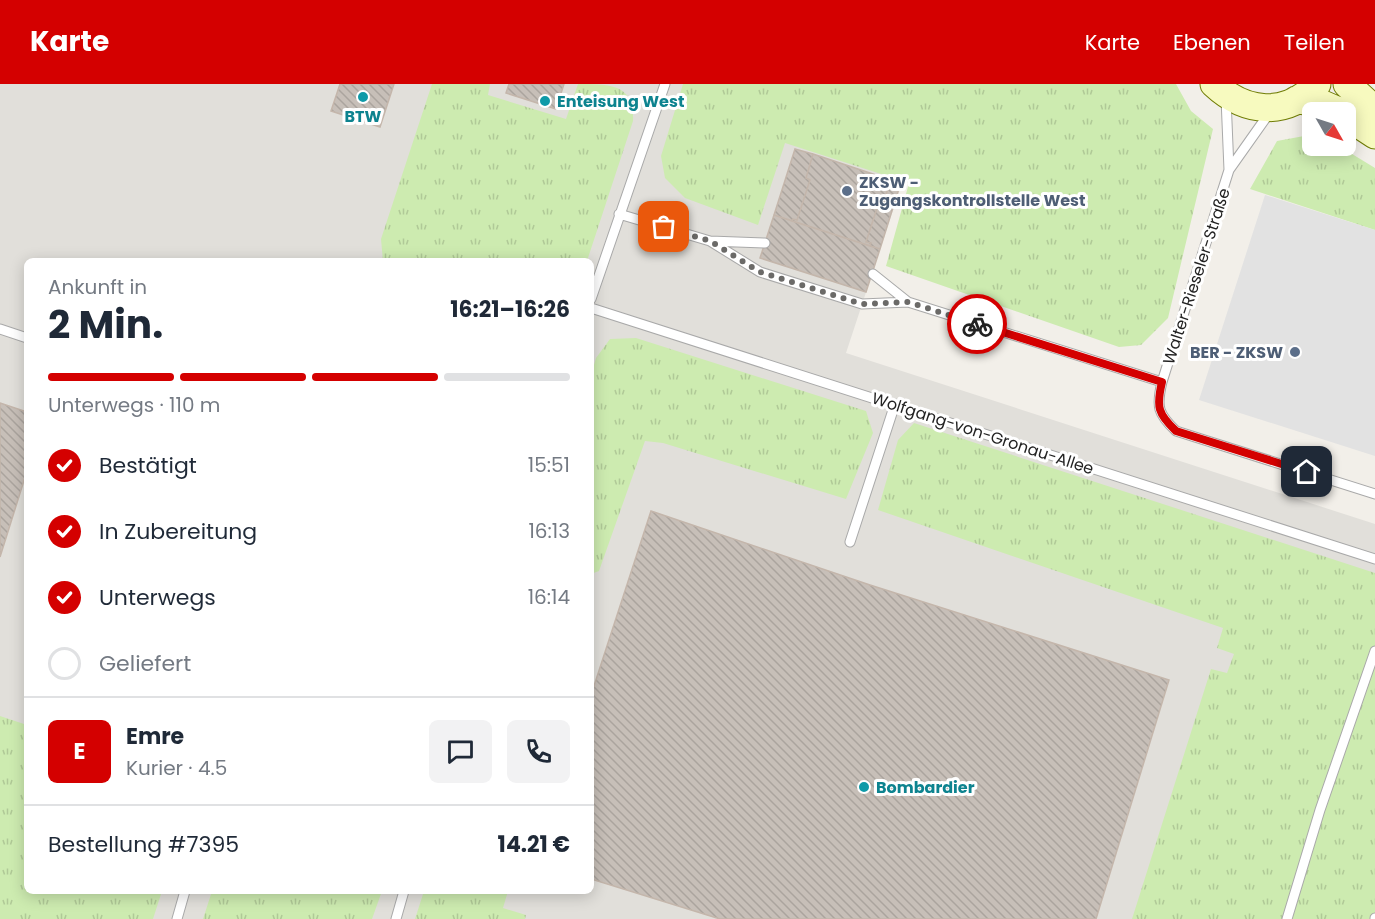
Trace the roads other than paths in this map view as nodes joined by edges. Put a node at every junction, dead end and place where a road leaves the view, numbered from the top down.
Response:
1 (664, 84) edge
2 (1347, 84) edge
3 (1220, 90) edge
4 (1296, 97) edge
5 (1318, 102) edge
6 (1375, 110) edge
7 (1356, 123) edge
8 (1375, 135) edge
9 (1229, 170) junction
10 (619, 214) junction
11 (710, 241) junction
12 (765, 243) dead end
13 (873, 274) dead end
14 (594, 290) edge
15 (908, 302) junction
16 (594, 309) edge
17 (0, 329) edge
18 (24, 337) edge
19 (1162, 382) junction
20 (895, 404) junction
21 (1375, 494) edge
22 (850, 542) dead end
23 (1375, 559) edge
24 (1375, 651) edge
25 (184, 894) edge
26 (403, 894) edge
27 (177, 919) edge
28 (396, 919) edge
29 (1287, 919) edge

1 - 10 lane
2 - 6 street
3 - 4 street
3 - 9 lane, Walter-Rieseler-Straße
4 - 5 street
4 - 9 lane, Walter-Rieseler-Straße
7 - 8 street
9 - 19 lane, Walter-Rieseler-Straße
10 - 11 lane, Walter-Rieseler-Straße
10 - 14 lane
11 - 12 lane, Walter-Rieseler-Straße
11 - 15 lane, Walter-Rieseler-Straße
13 - 15 lane, Walter-Rieseler-Straße
15 - 19 lane, Walter-Rieseler-Straße
16 - 20 lane, Wolfgang-von-Gronau-Allee
17 - 18 lane
19 - 21 lane, Walter-Rieseler-Straße
20 - 22 lane
20 - 23 lane, Wolfgang-von-Gronau-Allee
24 - 29 lane
25 - 27 lane
26 - 28 lane

